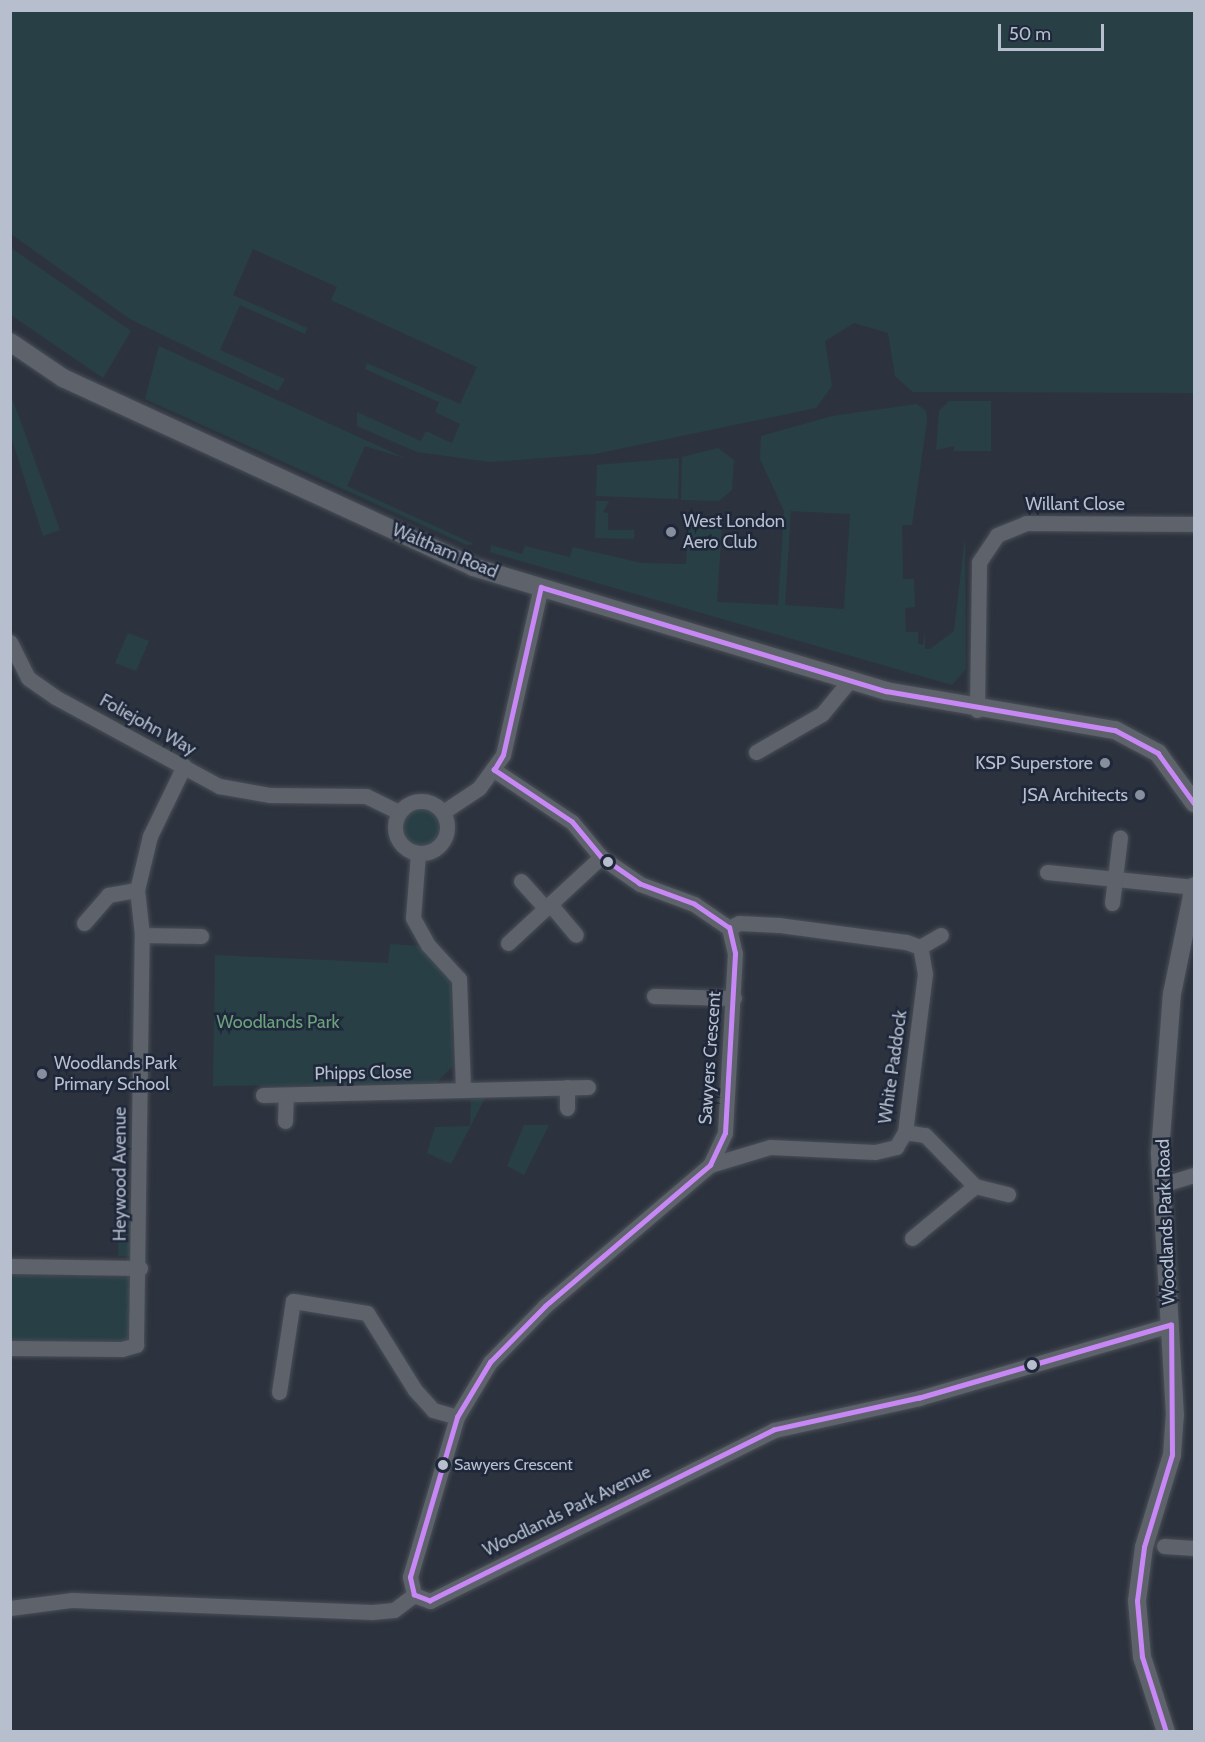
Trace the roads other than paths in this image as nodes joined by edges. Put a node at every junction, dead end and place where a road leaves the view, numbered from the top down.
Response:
1 (10, 342) edge
2 (1194, 524) edge
3 (541, 587) junction
4 (10, 642) edge
5 (850, 680) junction
6 (977, 710) junction
7 (756, 752) dead end
8 (184, 766) junction
9 (494, 770) junction
10 (1194, 803) edge
11 (399, 812) junction
12 (443, 812) junction
13 (1120, 837) dead end
14 (418, 853) junction
15 (601, 857) junction
16 (1047, 872) dead end
17 (1116, 879) junction
18 (521, 881) dead end
19 (1194, 886) edge
20 (137, 890) junction
21 (1112, 903) dead end
22 (547, 906) junction
23 (84, 923) dead end
24 (729, 928) junction
25 (142, 935) junction
26 (576, 935) dead end
27 (941, 935) dead end
28 (201, 936) dead end
29 (508, 942) dead end
30 (920, 947) junction
31 (654, 996) dead end
32 (734, 998) junction
33 (463, 1087) junction
34 (567, 1087) junction
35 (588, 1087) dead end
36 (263, 1095) dead end
37 (286, 1095) junction
38 (567, 1108) dead end
39 (285, 1121) dead end
40 (905, 1132) junction
41 (725, 1133) junction
42 (747, 1153) junction
43 (710, 1165) junction
44 (1194, 1175) edge
45 (1161, 1185) junction
46 (975, 1186) junction
47 (1008, 1194) dead end
48 (912, 1238) dead end
49 (10, 1266) edge
50 (140, 1268) junction
51 (1171, 1325) junction
52 (10, 1348) edge
53 (278, 1391) dead end
54 (457, 1417) junction
55 (1164, 1546) dead end
56 (1194, 1548) edge
57 (414, 1595) junction
58 (10, 1608) edge
59 (1166, 1731) edge

1 - 3 street, Waltham Road
2 - 6 street, Willant Close
3 - 5 street, Waltham Road
3 - 9 street
4 - 8 street, Foliejohn Way
5 - 6 street, Waltham Road
5 - 7 street
6 - 10 street, Waltham Road
8 - 11 street, Foliejohn Way
8 - 20 street, Heywood Avenue
9 - 12 street
9 - 15 street
11 - 12 street
11 - 14 street
12 - 14 street
13 - 17 street
14 - 33 street
15 - 22 street
15 - 24 street
16 - 17 street
17 - 19 street
17 - 21 street
18 - 22 street
19 - 45 street, Woodlands Park Road
20 - 23 street
20 - 25 street, Heywood Avenue
22 - 26 street
22 - 29 street
24 - 30 street
24 - 32 street, Sawyers Crescent
25 - 28 street
25 - 50 street, Heywood Avenue
27 - 30 street
30 - 40 street, White Paddock
31 - 32 street
32 - 41 street, Sawyers Crescent
33 - 34 street, Phipps Close
33 - 37 street, Phipps Close
34 - 35 street, Phipps Close
34 - 38 street
36 - 37 street, Phipps Close
37 - 39 street
40 - 42 street, White Paddock
40 - 46 street
41 - 42 street
41 - 43 street, Sawyers Crescent
42 - 43 street, White Paddock
43 - 54 street, Sawyers Crescent
44 - 45 street
45 - 51 street, Woodlands Park Road
46 - 47 street
46 - 48 street
49 - 50 street, Heywood Avenue
50 - 52 street, Heywood Avenue
51 - 57 street, Woodlands Park Avenue
51 - 59 street, Woodlands Park Road
53 - 54 street
54 - 57 street, Sawyers Crescent
55 - 56 street
57 - 58 street

